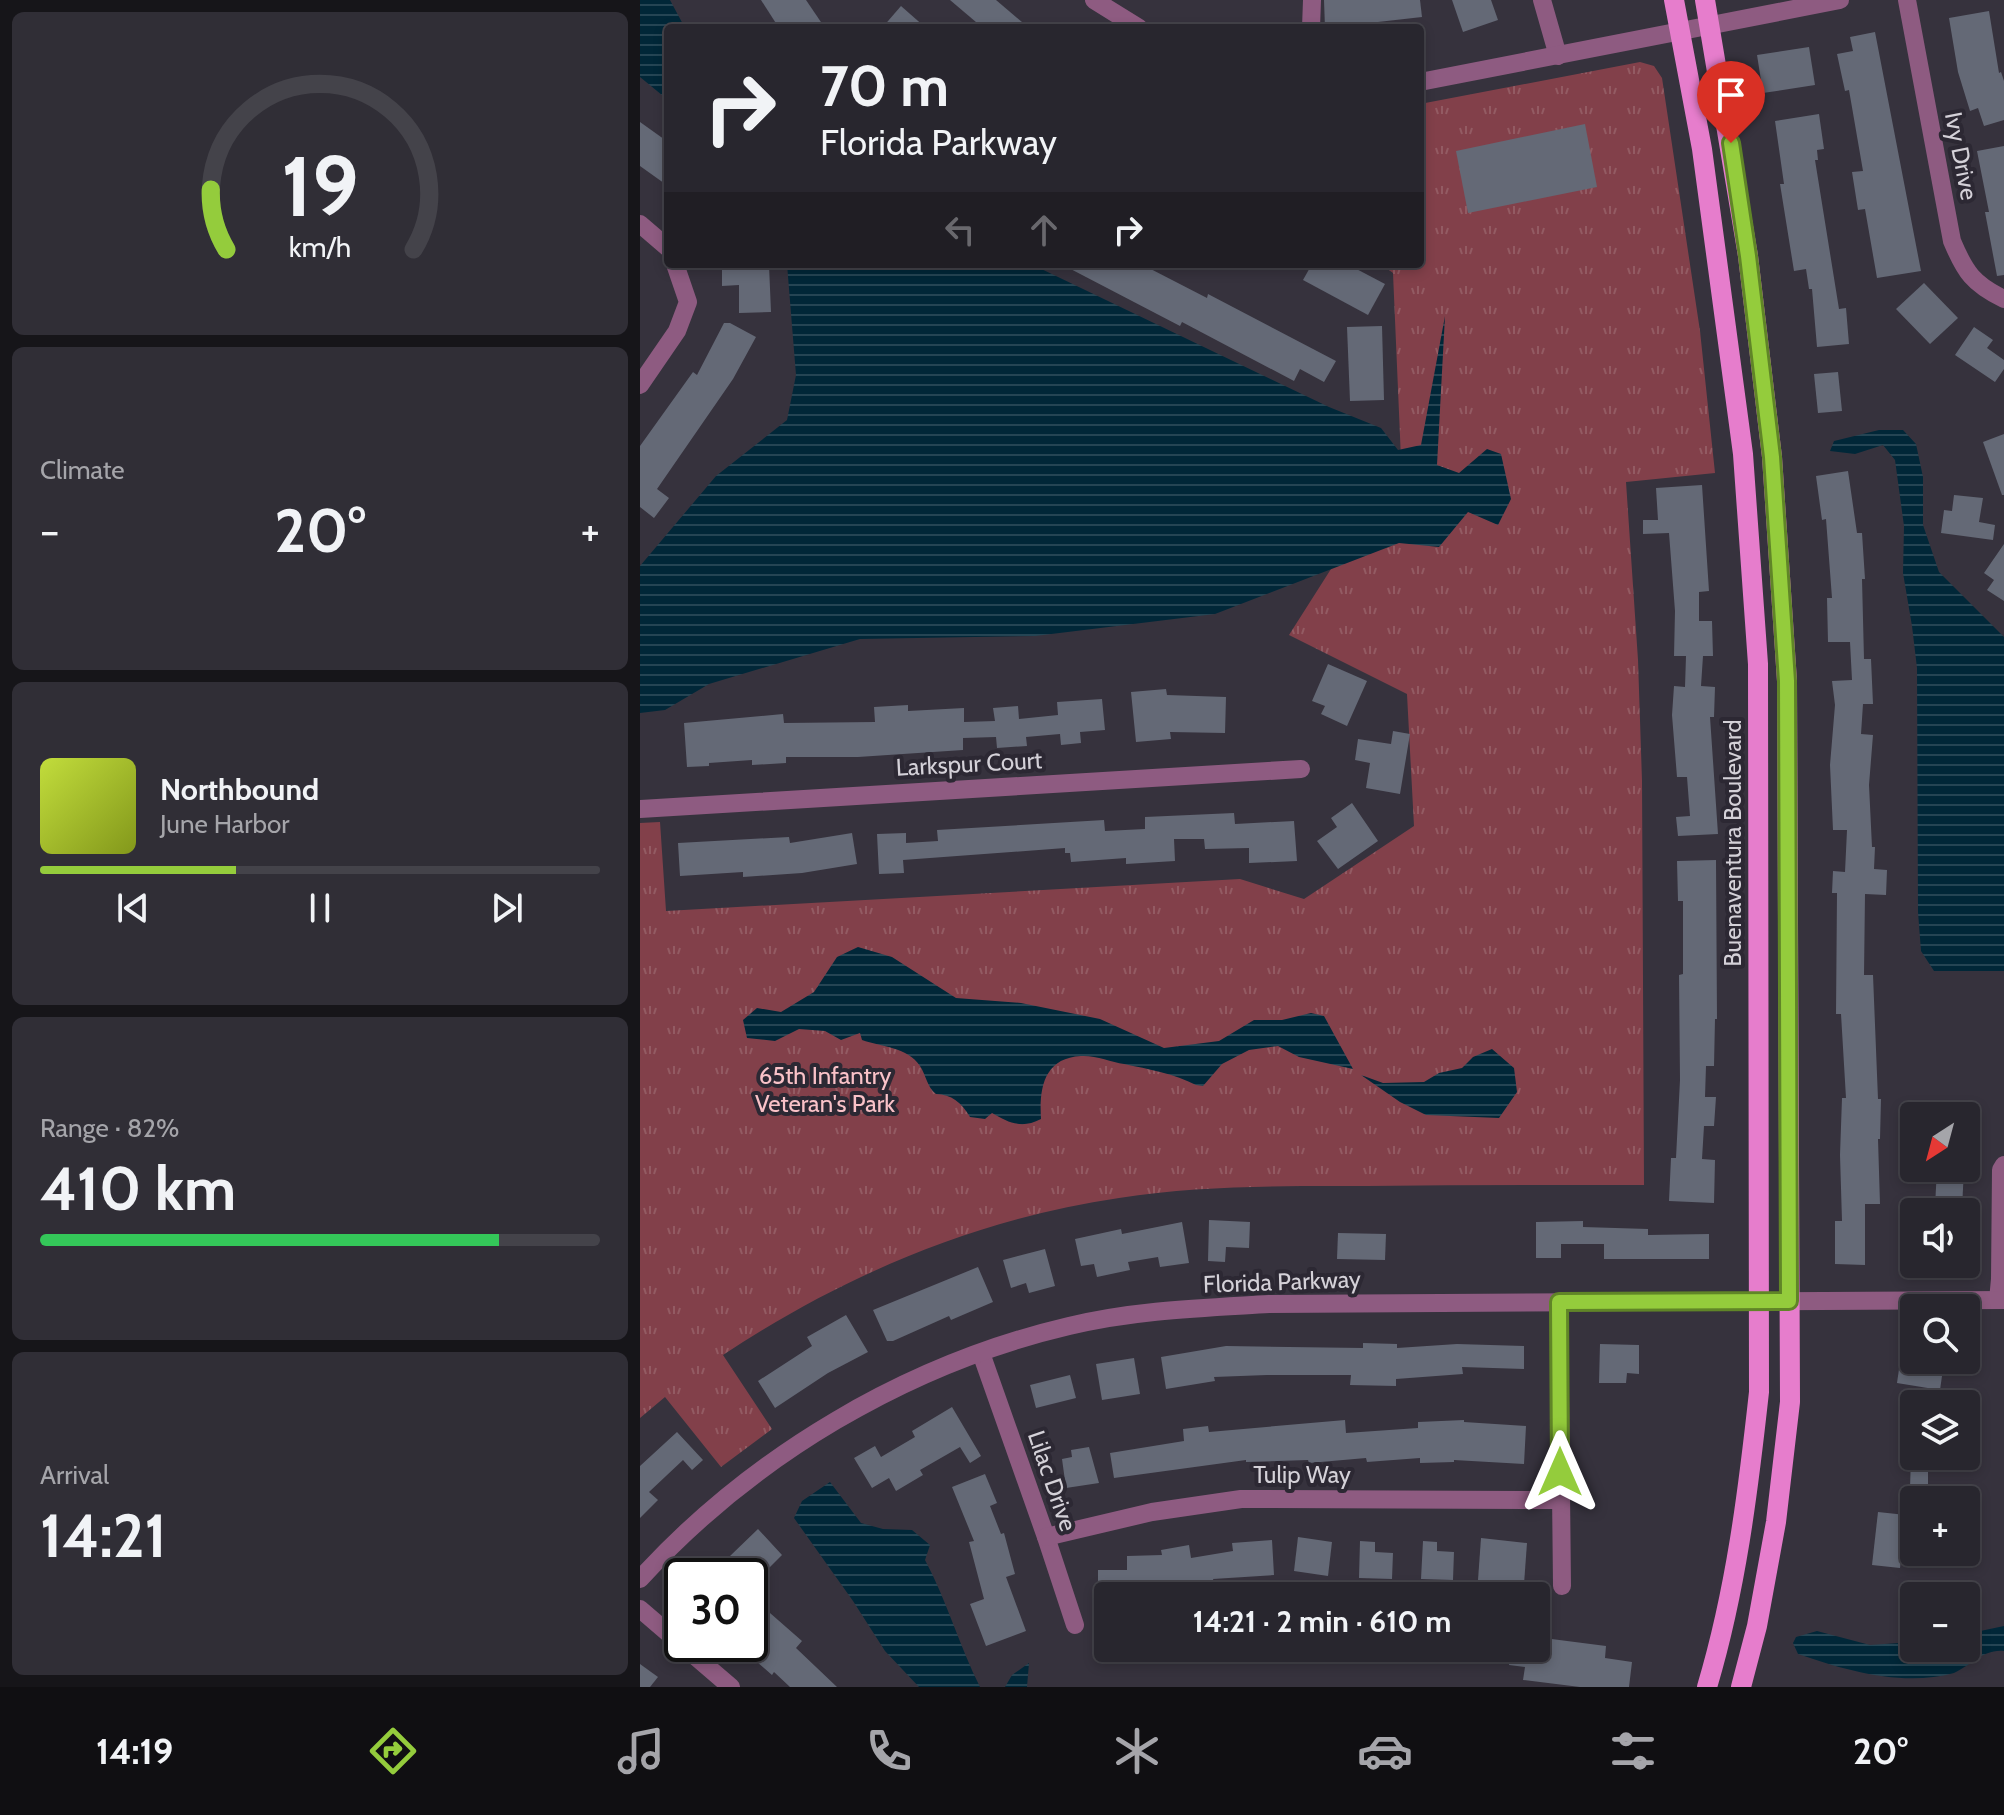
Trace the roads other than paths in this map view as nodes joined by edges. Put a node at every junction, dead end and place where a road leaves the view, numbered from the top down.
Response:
1 (1094, 0) edge
2 (1312, 0) edge
3 (1542, 0) edge
4 (1674, 0) edge
5 (1705, 0) edge
6 (1840, 0) edge
7 (1907, 0) edge
8 (1133, 24) edge
9 (1311, 24) edge
10 (1710, 25) junction
11 (1681, 31) junction
12 (1558, 56) junction
13 (1424, 81) edge
14 (640, 224) edge
15 (664, 245) edge
16 (676, 268) edge
17 (2004, 299) edge
18 (640, 385) edge
19 (1301, 769) dead end
20 (640, 809) edge
21 (2004, 1165) edge
22 (2001, 1300) edge
23 (1789, 1301) junction
24 (1559, 1302) junction
25 (1760, 1302) junction
26 (981, 1353) junction
27 (1560, 1500) junction
28 (1046, 1537) junction
29 (640, 1579) edge
30 (1562, 1586) dead end
31 (640, 1609) edge
32 (1075, 1625) dead end
33 (731, 1687) edge
34 (1707, 1687) edge
35 (1741, 1687) edge

1 - 8 street
2 - 9 street
3 - 12 street
4 - 11 main road, Buenaventura Boulevard
5 - 10 main road
6 - 10 street
7 - 17 street, Ivy Drive
10 - 11 street
10 - 23 main road
11 - 12 street
11 - 25 main road, Buenaventura Boulevard
12 - 13 street
14 - 15 street
16 - 18 street
19 - 20 street, Larkspur Court
21 - 22 street
22 - 23 street, Florida Parkway
23 - 25 street, Florida Parkway
23 - 35 main road
24 - 25 street, Florida Parkway
24 - 26 street, Florida Parkway
24 - 27 street
25 - 34 main road, Buenaventura Boulevard
26 - 28 street, Lilac Drive
26 - 29 street, Florida Parkway
27 - 28 street, Tulip Way
27 - 30 street
28 - 32 street, Lilac Drive
31 - 33 street

